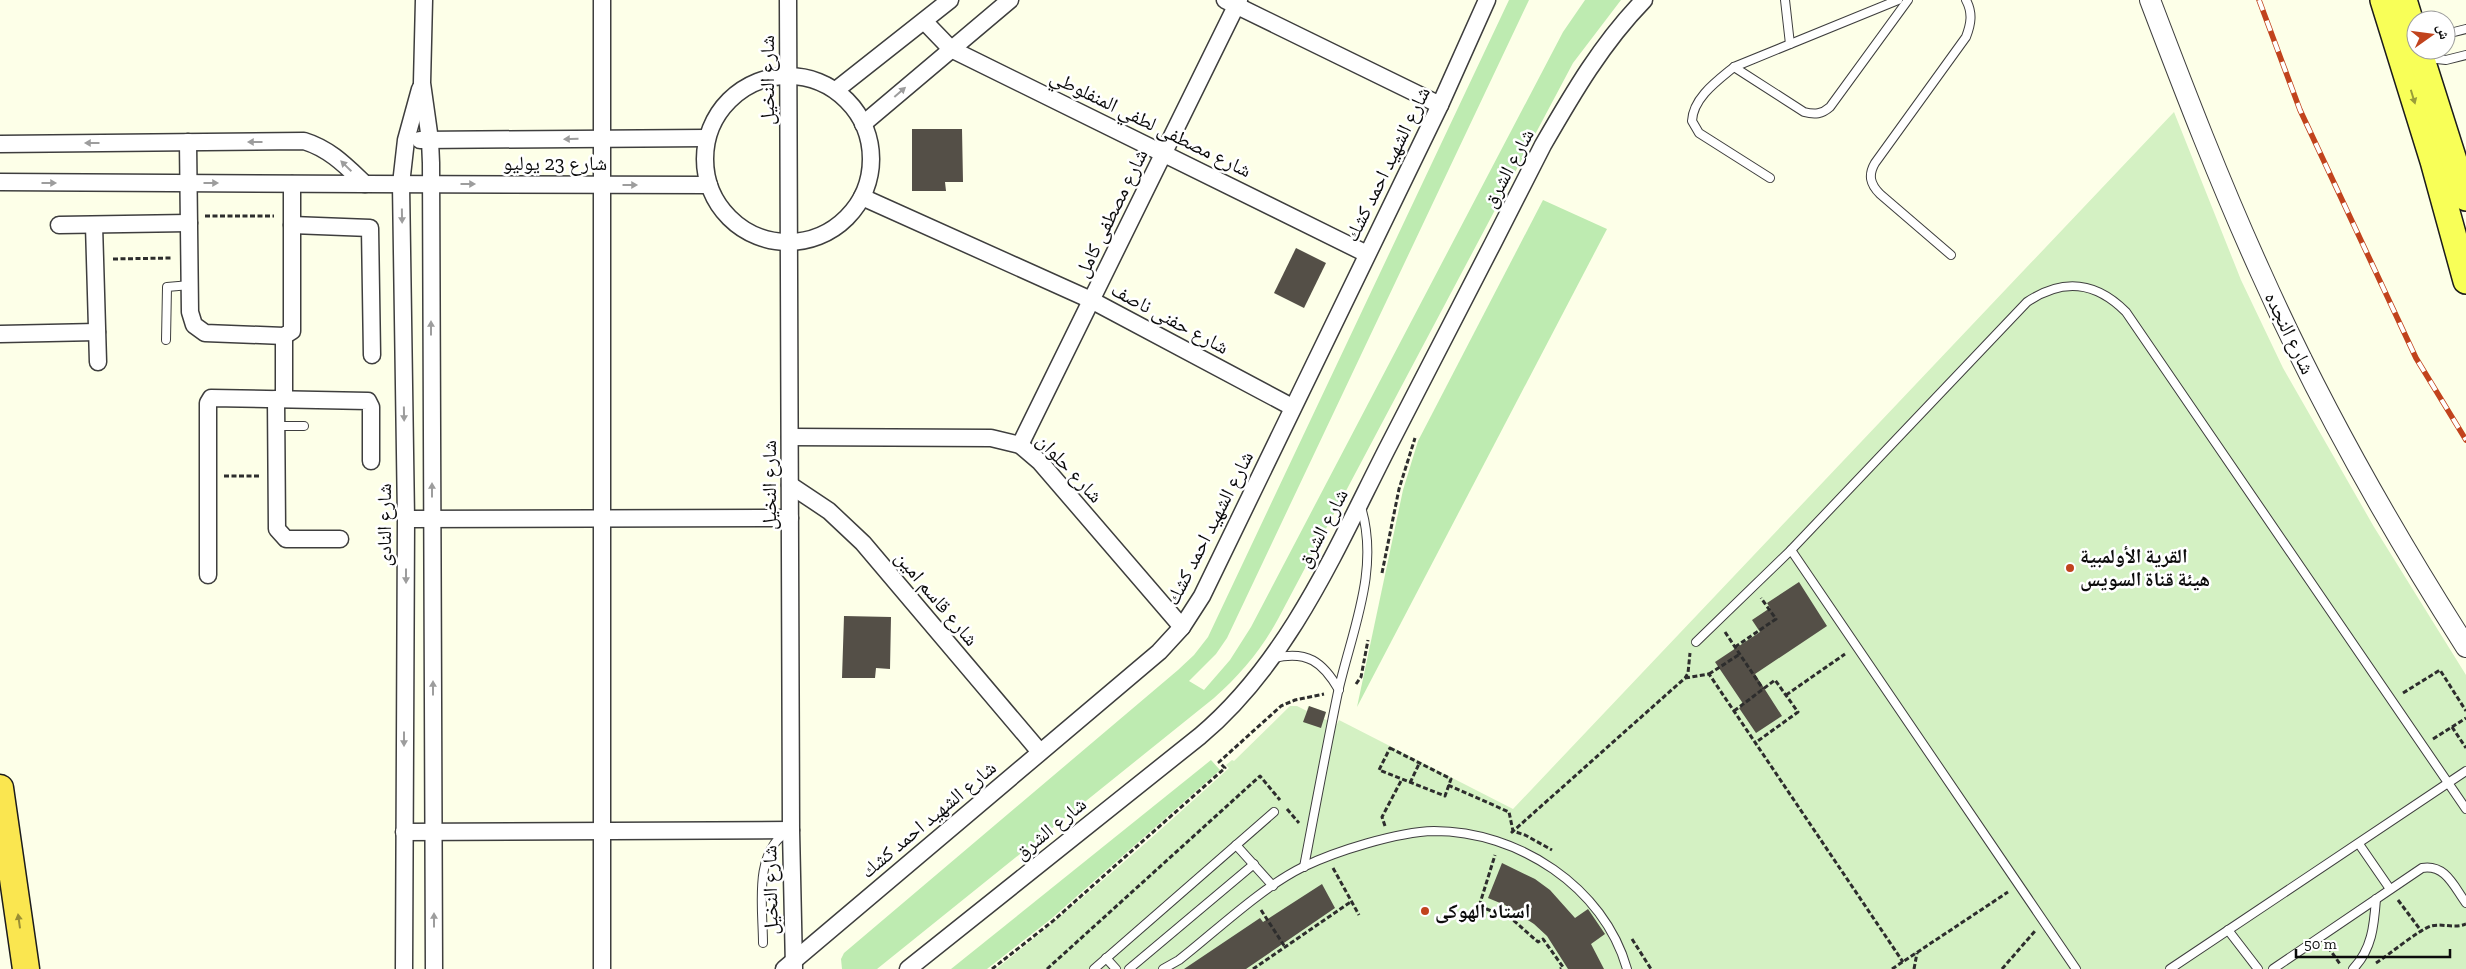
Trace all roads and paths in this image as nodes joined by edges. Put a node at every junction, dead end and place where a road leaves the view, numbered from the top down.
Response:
1 (424, 0) edge
2 (602, 0) edge
3 (788, 0) edge
4 (950, 0) edge
5 (1010, 0) edge
6 (1487, 0) edge
7 (1644, 0) edge
8 (1785, 0) edge
9 (1898, 0) edge
10 (1908, 0) edge
11 (1966, 0) edge
12 (2150, 0) edge
13 (2383, 0) edge
14 (1233, 2) edge
15 (924, 21) junction
16 (2406, 35) edge
17 (1790, 44) junction
18 (951, 49) junction
19 (2420, 60) edge
20 (1734, 68) junction
21 (788, 75) junction
22 (422, 82) junction
23 (836, 90) junction
24 (1440, 105) junction
25 (863, 124) junction
26 (602, 138) junction
27 (708, 138) junction
28 (406, 140) junction
29 (430, 140) junction
30 (188, 142) junction
31 (0, 144) edge
32 (1165, 152) junction
33 (2450, 154) edge
34 (1770, 178) dead end
35 (0, 182) edge
36 (189, 183) junction
37 (292, 184) junction
38 (365, 184) junction
39 (402, 184) junction
40 (431, 184) junction
41 (602, 185) junction
42 (709, 185) junction
43 (862, 197) junction
44 (2466, 198) edge
45 (189, 219) junction
46 (292, 220) junction
47 (94, 224) junction
48 (59, 225) dead end
49 (789, 242) junction
50 (1367, 254) junction
51 (1951, 254) dead end
52 (190, 258) junction
53 (95, 259) junction
54 (2466, 281) edge
55 (190, 285) junction
56 (1091, 300) junction
57 (97, 332) junction
58 (0, 334) edge
59 (284, 336) junction
60 (166, 340) dead end
61 (372, 355) dead end
62 (98, 362) dead end
63 (404, 389) junction
64 (432, 389) junction
65 (280, 399) junction
66 (1292, 407) junction
67 (276, 426) junction
68 (304, 426) dead end
69 (790, 437) junction
70 (1020, 445) junction
71 (371, 461) dead end
72 (208, 476) junction
73 (276, 476) junction
74 (790, 485) junction
75 (1359, 503) junction
76 (602, 518) junction
77 (790, 518) junction
78 (406, 519) junction
79 (432, 519) junction
80 (340, 539) dead end
81 (1791, 550) junction
82 (208, 575) dead end
83 (1754, 587) junction
84 (1718, 621) junction
85 (1182, 627) junction
86 (1696, 642) joint
87 (1856, 646) junction
88 (1735, 647) junction
89 (2466, 647) edge
90 (1740, 654) junction
91 (1272, 658) junction
92 (1709, 674) junction
93 (1685, 678) junction
94 (1762, 689) junction
95 (1338, 690) junction
96 (1786, 695) junction
97 (2392, 700) junction
98 (1734, 711) junction
99 (2466, 711) edge
100 (2466, 718) edge
101 (2452, 727) junction
102 (1755, 743) junction
103 (2424, 745) junction
104 (2466, 748) edge
105 (1040, 752) junction
106 (1420, 764) junction
107 (2466, 771) edge
108 (1402, 779) junction
109 (1410, 783) junction
110 (2448, 784) junction
111 (1448, 786) junction
112 (0, 788) edge
113 (2466, 809) edge
114 (1274, 812) dead end
115 (791, 830) junction
116 (433, 831) junction
117 (603, 831) junction
118 (1512, 831) junction
119 (404, 832) junction
120 (1390, 838) junction
121 (1499, 843) junction
122 (2360, 844) junction
123 (1236, 845) junction
124 (1254, 864) junction
125 (1304, 867) junction
126 (2019, 885) junction
127 (1273, 886) junction
128 (2390, 889) junction
129 (2376, 899) junction
130 (1255, 900) junction
131 (1352, 901) dead end
132 (2466, 904) edge
133 (1479, 906) junction
134 (1477, 913) dead end
135 (2043, 921) junction
136 (2466, 924) edge
137 (2228, 930) junction
138 (2422, 932) junction
139 (2321, 936) junction
140 (763, 943) dead end
141 (1285, 947) junction
142 (1917, 952) junction
143 (1106, 958) junction
144 (1903, 962) junction
145 (2375, 964) dead end
146 (791, 967) edge
147 (26, 969) edge
148 (404, 969) edge
149 (434, 969) edge
150 (602, 969) edge
151 (908, 969) edge
152 (1094, 969) edge
153 (1116, 969) edge
154 (1130, 969) edge
155 (1163, 969) edge
156 (1253, 969) edge
157 (1560, 969) edge
158 (1628, 969) edge
159 (1892, 969) edge
160 (1914, 969) edge
161 (2002, 969) edge
162 (2076, 969) edge
163 (2170, 969) edge
164 (2258, 969) edge
165 (2272, 969) edge
166 (2344, 969) edge
167 (2352, 969) edge

1 - 22 street, شارع النادى
2 - 26 street
3 - 21 street, شارع النخيل
4 - 15 street
5 - 18 street
6 - 24 street, شارع الشهيد احمد كشك
7 - 75 street, شارع الشرق
8 - 17 lane
9 - 17 lane
10 - 20 lane
11 - 51 lane
12 - 89 street, شارع النجده
13 - 16 main road
14 - 24 street
14 - 32 street, شارع مصطفى كامل
15 - 18 street, شارع مصطفى لطفي المنفلوطي
15 - 23 street
17 - 20 lane
25 -> 18 street
18 - 32 street, شارع مصطفى لطفي المنفلوطي
19 - 33 main road
20 - 34 lane
21 - 23 street
21 - 27 street
21 - 49 street, شارع النخيل
22 - 28 street, شارع النادى
22 - 29 street, شارع النادى
23 - 25 street
24 - 50 street, شارع الشهيد احمد كشك
25 - 43 street
26 - 27 street, شارع 23 يوليو
26 -> 29 street, شارع 23 يوليو
26 - 41 street
27 - 42 street
28 - 29 street, شارع 23 يوليو
28 - 39 street, شارع النادى
29 - 40 street, شارع النادى
30 -> 31 street
30 - 36 street
38 -> 30 street
32 - 50 street, شارع مصطفى لطفي المنفلوطي
32 - 56 street, شارع مصطفى كامل
33 - 44 main road
33 - 54 main road
35 -> 36 street, شارع 23 يوليو
36 -> 37 street, شارع 23 يوليو
36 - 45 street
37 - 38 street, شارع 23 يوليو
37 - 46 street
38 - 39 street, شارع 23 يوليو
39 - 40 street, شارع 23 يوليو
39 -> 63 street, شارع النادى
40 -> 41 street, شارع 23 يوليو
64 -> 40 street, شارع النادى
41 -> 42 street, شارع 23 يوليو
41 - 76 street
42 - 49 street
43 - 49 street
43 - 56 street, شارع حفنى ناصف
45 - 46 path
45 - 47 street
45 - 52 street
46 - 59 street
46 - 61 street
47 - 48 street
47 - 53 street
49 - 69 street, شارع النخيل
50 - 66 street, شارع الشهيد احمد كشك
52 - 53 path
52 - 55 street
53 - 57 street
55 - 59 street
55 - 60 lane
56 - 66 street, شارع حفنى ناصف
56 - 70 street, شارع مصطفى كامل
57 - 58 street
57 - 62 street
59 - 65 street
63 - 64 street
63 -> 78 street, شارع النادى
79 -> 64 street, شارع النادى
65 - 67 street
65 - 71 street
65 - 72 street
66 - 85 street, شارع الشهيد احمد كشك
67 - 68 lane
67 - 73 street
69 - 70 street, شارع حلوان
69 - 74 street, شارع النخيل
70 - 85 street, شارع حلوان
72 - 73 path
72 - 82 street
73 - 80 street
74 - 77 street, شارع النخيل
74 - 105 street, شارع قاسم امين
75 - 91 street, شارع الشرق
75 - 95 lane
76 - 77 street
76 - 79 street
76 - 117 street
77 - 115 street, شارع النخيل
78 - 79 street
78 -> 119 street, شارع النادى
116 -> 79 street, شارع النادى
81 - 83 lane
81 - 87 lane
81 - 97 lane
83 - 84 lane
83 - 88 path
84 - 86 lane
84 - 88 path
85 - 105 street, شارع الشهيد احمد كشك
86 - 93 path
87 - 96 path
87 - 126 lane
88 - 90 path
90 - 92 path
90 - 94 path
91 - 95 lane
91 - 151 street, شارع الشرق
92 - 93 path
92 - 98 path
93 - 118 path
94 - 96 path
94 - 98 path
95 - 125 lane
96 - 102 path
97 - 99 path
97 - 103 lane
98 - 102 path
100 - 101 path
101 - 103 path
101 - 104 path
102 - 144 path
103 - 110 lane
105 - 146 street, شارع الشهيد احمد كشك
106 - 108 path
106 - 109 path
106 - 111 path
107 - 110 lane
108 - 109 path
108 - 120 path
109 - 111 path
110 - 113 lane
110 - 122 lane
111 - 118 path
147 -> 112 highway
114 - 123 lane
115 - 117 street
115 - 140 lane
115 - 146 street, شارع النخيل
116 - 117 street
116 - 119 street
149 -> 116 street, شارع النادى
117 - 150 street
118 - 121 path
119 - 148 street, شارع النادى
120 - 121 lane
120 - 125 lane
121 - 133 path
121 - 158 lane
122 - 128 lane
122 - 137 lane
123 - 124 lane
123 - 143 lane
124 - 127 lane
124 - 154 lane
125 - 127 lane
126 - 135 lane
126 - 142 path
127 - 130 lane
128 - 129 lane
128 - 132 lane
128 - 138 path
129 - 139 lane
129 - 167 lane
130 - 141 path
130 - 155 lane
131 - 141 path
133 - 134 path
133 - 157 path
135 - 161 path
135 - 162 lane
136 - 138 path
137 - 163 lane
137 - 164 lane
138 - 145 path
139 - 165 lane
139 - 166 path
141 - 156 path
142 - 144 path
142 - 160 path
143 - 152 lane
143 - 153 lane
144 - 159 path

